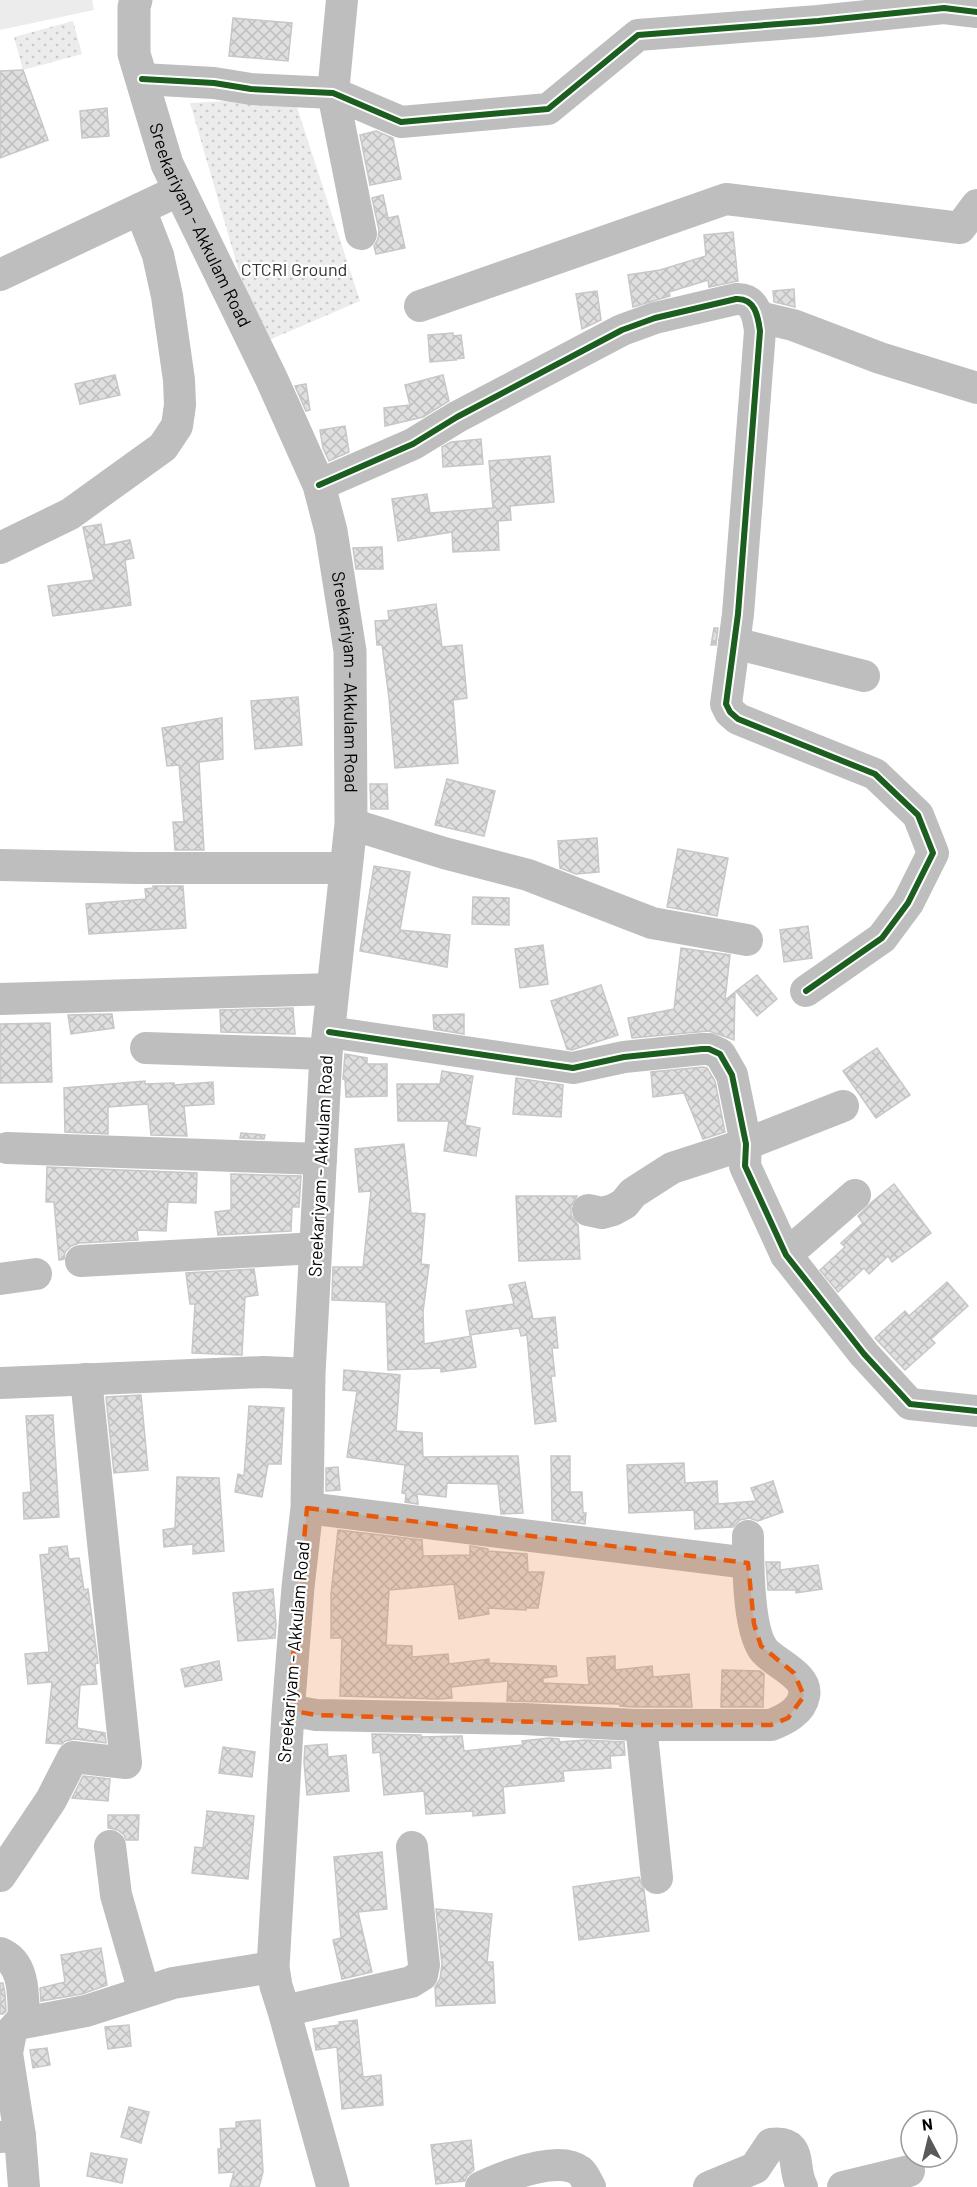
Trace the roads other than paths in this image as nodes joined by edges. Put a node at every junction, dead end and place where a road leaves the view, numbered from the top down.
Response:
1 (136, 0) edge
2 (342, 0) edge
3 (944, 4) edge
4 (977, 12) edge
5 (142, 79) junction
6 (333, 93) junction
7 (180, 190) junction
8 (977, 205) edge
9 (140, 209) junction
10 (361, 234) dead end
11 (0, 275) edge
12 (420, 306) dead end
13 (759, 317) junction
14 (977, 388) edge
15 (319, 485) junction
16 (0, 548) edge
17 (734, 643) junction
18 (864, 676) dead end
19 (351, 824) junction
20 (0, 865) edge
21 (346, 868) junction
22 (747, 940) dead end
23 (333, 989) junction
24 (806, 991) dead end
25 (0, 999) edge
26 (327, 1043) junction
27 (146, 1048) dead end
28 (843, 1106) dead end
29 (746, 1144) junction
30 (7, 1148) dead end
31 (321, 1159) junction
32 (855, 1195) dead end
33 (588, 1210) dead end
34 (316, 1248) junction
35 (786, 1255) junction
36 (81, 1261) dead end
37 (36, 1274) dead end
38 (0, 1279) edge
39 (309, 1374) junction
40 (86, 1379) junction
41 (0, 1383) edge
42 (977, 1411) edge
43 (306, 1508) junction
44 (288, 1710) junction
45 (641, 1725) junction
46 (110, 1846) dead end
47 (412, 1847) dead end
48 (0, 1876) edge
49 (657, 1878) dead end
50 (0, 1953) edge
51 (273, 1967) junction
52 (144, 1992) junction
53 (284, 2011) junction
54 (12, 2027) edge
55 (10, 2136) edge
56 (909, 2171) dead end
57 (24, 2187) edge
58 (333, 2187) edge
59 (481, 2187) edge
60 (590, 2187) edge
61 (709, 2187) edge
62 (802, 2187) edge
63 (843, 2187) edge

1 - 5 main road, Sreekariyam - Akkulam Road
2 - 6 street
3 - 4 street
3 - 6 street
5 - 6 street
5 - 7 main road, Sreekariyam - Akkulam Road
6 - 10 street
7 - 9 street
7 - 15 main road, Sreekariyam - Akkulam Road
8 - 12 street
9 - 11 street
9 - 16 street
13 - 14 street
13 - 15 street
13 - 17 street
15 - 19 main road, Sreekariyam - Akkulam Road
17 - 18 street
17 - 24 street
19 - 21 main road, Sreekariyam - Akkulam Road
19 - 22 street
20 - 21 street
21 - 23 main road, Sreekariyam - Akkulam Road
23 - 25 street
23 - 26 main road, Sreekariyam - Akkulam Road
26 - 27 street
26 - 29 street
26 - 31 main road, Sreekariyam - Akkulam Road
28 - 29 street
29 - 33 street
29 - 35 street
30 - 31 street
31 - 34 main road, Sreekariyam - Akkulam Road
32 - 35 street
34 - 36 street
34 - 39 main road, Sreekariyam - Akkulam Road
35 - 42 street
37 - 38 street
39 - 40 street
39 - 43 main road, Sreekariyam - Akkulam Road
40 - 41 street
40 - 48 street
43 - 44 main road, Sreekariyam - Akkulam Road
43 - 45 street
44 - 45 street
44 - 51 main road, Sreekariyam - Akkulam Road
45 - 49 street
46 - 52 street
47 - 53 street
50 - 54 street
51 - 52 street
51 - 53 main road, Sreekariyam - Akkulam Road
52 - 54 street
53 - 58 main road, Sreekariyam - Akkulam Road
54 - 55 street
55 - 57 street
56 - 63 street
59 - 60 street
61 - 62 street

